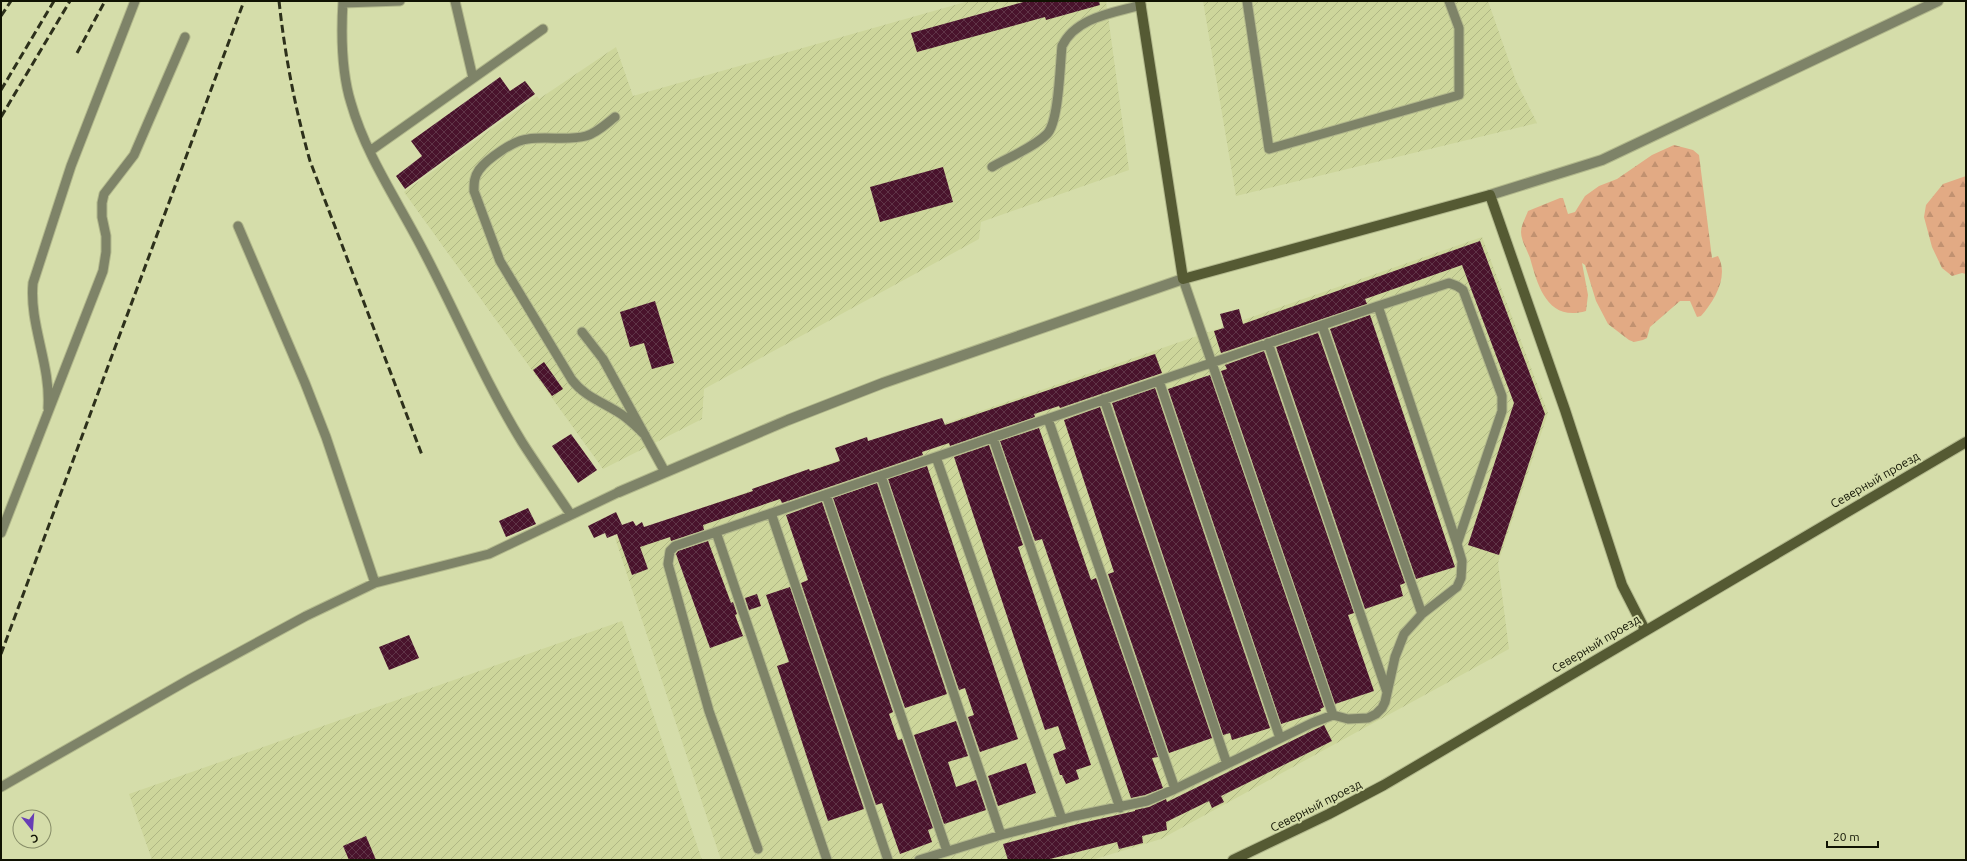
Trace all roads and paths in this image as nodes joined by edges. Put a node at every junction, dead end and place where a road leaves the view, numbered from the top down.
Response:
1 (135, 1) edge
2 (400, 1) edge
3 (454, 1) edge
4 (1247, 1) edge
5 (1449, 1) edge
6 (1938, 1) edge
7 (343, 2) edge
8 (1141, 3) edge
9 (543, 29) dead end
10 (185, 37) dead end
11 (473, 78) junction
12 (615, 117) dead end
13 (370, 151) junction
14 (992, 167) dead end
15 (1490, 195) junction
16 (238, 226) dead end
17 (1183, 279) junction
18 (1378, 306) junction
19 (1322, 325) junction
20 (582, 332) dead end
21 (1268, 343) junction
22 (1212, 363) junction
23 (1159, 381) junction
24 (1104, 399) junction
25 (47, 418) junction
26 (1048, 419) junction
27 (645, 435) junction
28 (993, 438) junction
29 (1966, 442) edge
30 (936, 457) junction
31 (665, 472) junction
32 (880, 476) junction
33 (619, 492) joint
34 (826, 495) junction
35 (771, 513) junction
36 (571, 515) junction
37 (716, 532) junction
38 (1, 533) edge
39 (1457, 544) junction
40 (375, 583) junction
41 (1422, 614) junction
42 (1645, 630) junction
43 (1387, 693) junction
44 (1333, 715) junction
45 (1280, 738) junction
46 (1227, 764) junction
47 (1, 787) edge
48 (1175, 789) junction
49 (1120, 808) junction
50 (1062, 819) junction
51 (1001, 835) junction
52 (758, 849) dead end
53 (947, 851) junction
54 (827, 860) edge
55 (888, 860) edge
56 (919, 860) edge
57 (1233, 860) edge

1 - 25 lane
2 - 7 lane
3 - 11 lane
4 - 5 lane
6 - 15 street
7 - 13 lane
8 - 14 lane
8 - 17 street
9 - 11 lane
10 - 25 lane
11 - 13 lane
12 - 27 lane
13 - 36 lane
15 - 17 street
15 - 42 street
16 - 40 lane
17 - 22 lane
17 - 31 street
18 - 19 lane
18 - 39 lane
18 - 39 lane
19 - 21 lane
19 - 41 lane
20 - 27 lane
21 - 22 lane
21 - 43 lane
22 - 23 lane
22 - 44 lane
23 - 24 lane
23 - 45 lane
24 - 26 lane
24 - 46 lane
25 - 38 lane
26 - 28 lane
26 - 48 lane
27 - 31 lane
28 - 30 lane
28 - 49 lane
29 - 42 street, Северный проезд
30 - 32 lane
30 - 50 lane
31 - 33 street
32 - 34 lane
32 - 51 lane
33 - 36 lane
34 - 35 lane
34 - 53 lane
35 - 37 lane
35 - 55 lane
36 - 40 lane
37 - 52 lane
37 - 54 lane
39 - 41 lane
40 - 47 lane
41 - 43 lane
42 - 57 street, Северный проезд
43 - 44 lane
44 - 45 lane
45 - 46 lane
46 - 48 lane
48 - 49 lane
49 - 50 lane
50 - 51 lane
51 - 53 lane
53 - 56 lane

